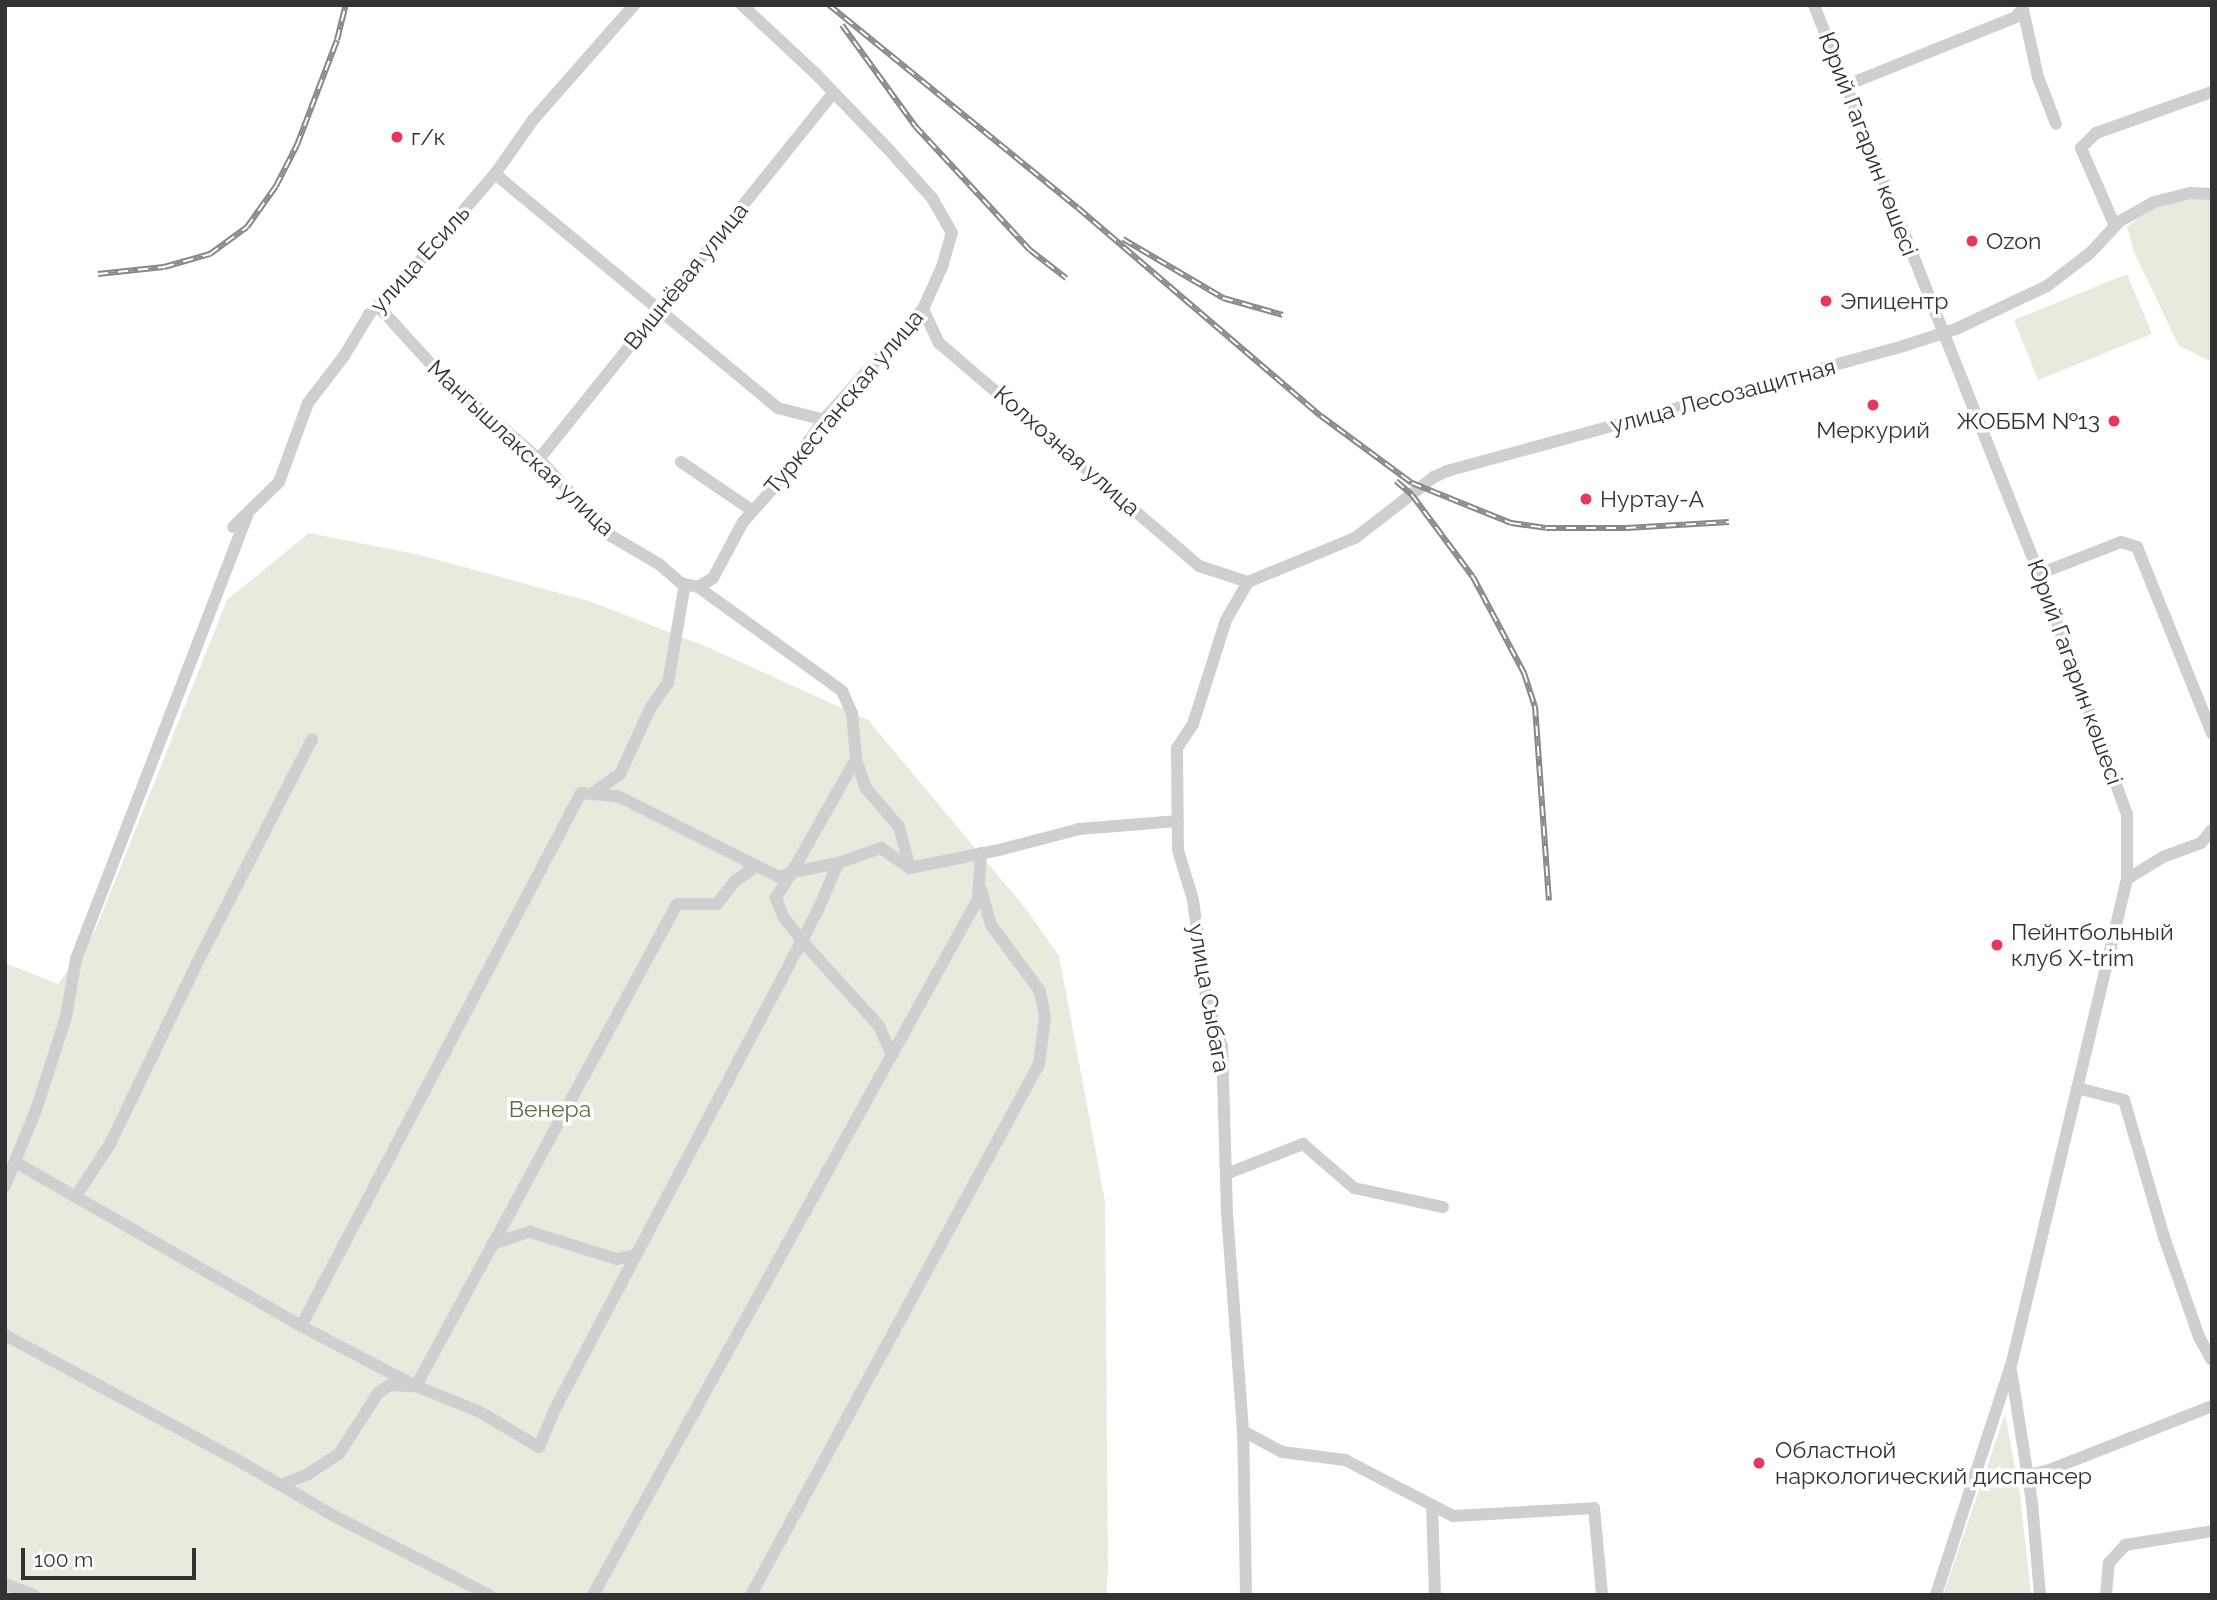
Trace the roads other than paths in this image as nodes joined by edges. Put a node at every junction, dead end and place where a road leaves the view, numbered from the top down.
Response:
1 (634, 5) edge
2 (742, 5) edge
3 (1814, 5) edge
4 (2023, 7) edge
5 (1847, 85) junction
6 (2212, 92) edge
7 (833, 93) junction
8 (2056, 124) dead end
9 (495, 174) junction
10 (2212, 194) edge
11 (2115, 226) junction
12 (377, 306) junction
13 (923, 309) junction
14 (658, 311) junction
15 (1941, 333) junction
16 (825, 420) junction
17 (539, 459) junction
18 (681, 461) dead end
19 (753, 511) junction
20 (248, 513) junction
21 (233, 527) dead end
22 (2039, 574) junction
23 (1248, 582) junction
24 (685, 584) junction
25 (698, 587) junction
26 (2212, 734) edge
27 (312, 739) dead end
28 (856, 759) junction
29 (594, 792) junction
30 (1178, 821) junction
31 (2212, 830) edge
32 (981, 853) junction
33 (838, 863) junction
34 (755, 867) junction
35 (910, 868) junction
36 (792, 872) junction
37 (2127, 879) junction
38 (979, 882) junction
39 (802, 941) junction
40 (892, 1055) junction
41 (2077, 1088) junction
42 (15, 1162) junction
43 (1226, 1174) junction
44 (5, 1186) edge
45 (76, 1196) junction
46 (1443, 1207) dead end
47 (492, 1244) junction
48 (636, 1255) junction
49 (301, 1326) junction
50 (5, 1335) edge
51 (2212, 1360) edge
52 (2011, 1366) junction
53 (416, 1386) junction
54 (2212, 1406) edge
55 (1243, 1431) junction
56 (2028, 1475) junction
57 (279, 1485) junction
58 (1432, 1505) junction
59 (2212, 1531) edge
60 (5, 1584) edge
61 (34, 1595) edge
62 (489, 1595) edge
63 (593, 1595) edge
64 (751, 1595) edge
65 (1246, 1595) edge
66 (1435, 1595) edge
67 (1602, 1595) edge
68 (1936, 1595) edge
69 (2040, 1595) edge
70 (2106, 1595) edge

1 - 9 street, улица Есиль
2 - 7 street
3 - 5 street, Юрий Гагарин көшесі
4 - 5 street
4 - 8 street
5 - 15 street, Юрий Гагарин көшесі
6 - 11 street
7 - 13 street, Туркестанская улица
7 - 14 street, Вишнёвая улица
9 - 12 street, улица Есиль
9 - 14 street
10 - 11 street, улица Лесозащитная
11 - 15 street, улица Лесозащитная
12 - 17 street, Мангышлакская улица
12 - 20 street, улица Есиль
13 - 16 street, Туркестанская улица
13 - 23 street, Колхозная улица
14 - 16 street
14 - 17 street, Вишнёвая улица
15 - 22 street, Юрий Гагарин көшесі
15 - 23 street, улица Лесозащитная
16 - 19 street, Туркестанская улица
17 - 24 street, Мангышлакская улица
18 - 19 street
19 - 25 street, Туркестанская улица
20 - 21 street, улица Есиль
20 - 42 street
22 - 26 street
22 - 37 street, Юрий Гагарин көшесі
23 - 30 street, улица Сыбага
24 - 25 street, Мангышлакская улица
24 - 29 street
25 - 28 street
27 - 45 street
28 - 35 street
28 - 36 street
29 - 34 street
29 - 49 street
30 - 32 street
30 - 43 street, улица Сыбага
31 - 37 street
32 - 35 street
32 - 38 street
33 - 35 street
33 - 36 street
33 - 39 street
34 - 36 street
34 - 47 street
36 - 39 street
37 - 41 street, Юрий Гагарин көшесі
38 - 40 street
38 - 64 street
39 - 40 street
39 - 48 street
40 - 63 street
41 - 51 street
41 - 52 street, Юрий Гагарин көшесі
42 - 44 street
42 - 45 street
43 - 46 street
43 - 55 street, улица Сыбага
45 - 49 street
47 - 48 street
47 - 53 street
48 - 53 street
49 - 53 street
50 - 57 street
52 - 56 street, Юрий Гагарин көшесі
52 - 68 street, Юрий Гагарин көшесі
53 - 57 street
54 - 56 street
55 - 58 street
55 - 65 street, улица Сыбага
56 - 69 street, Юрий Гагарин көшесі
57 - 62 street
58 - 66 street
58 - 67 street
59 - 70 street
60 - 61 street

